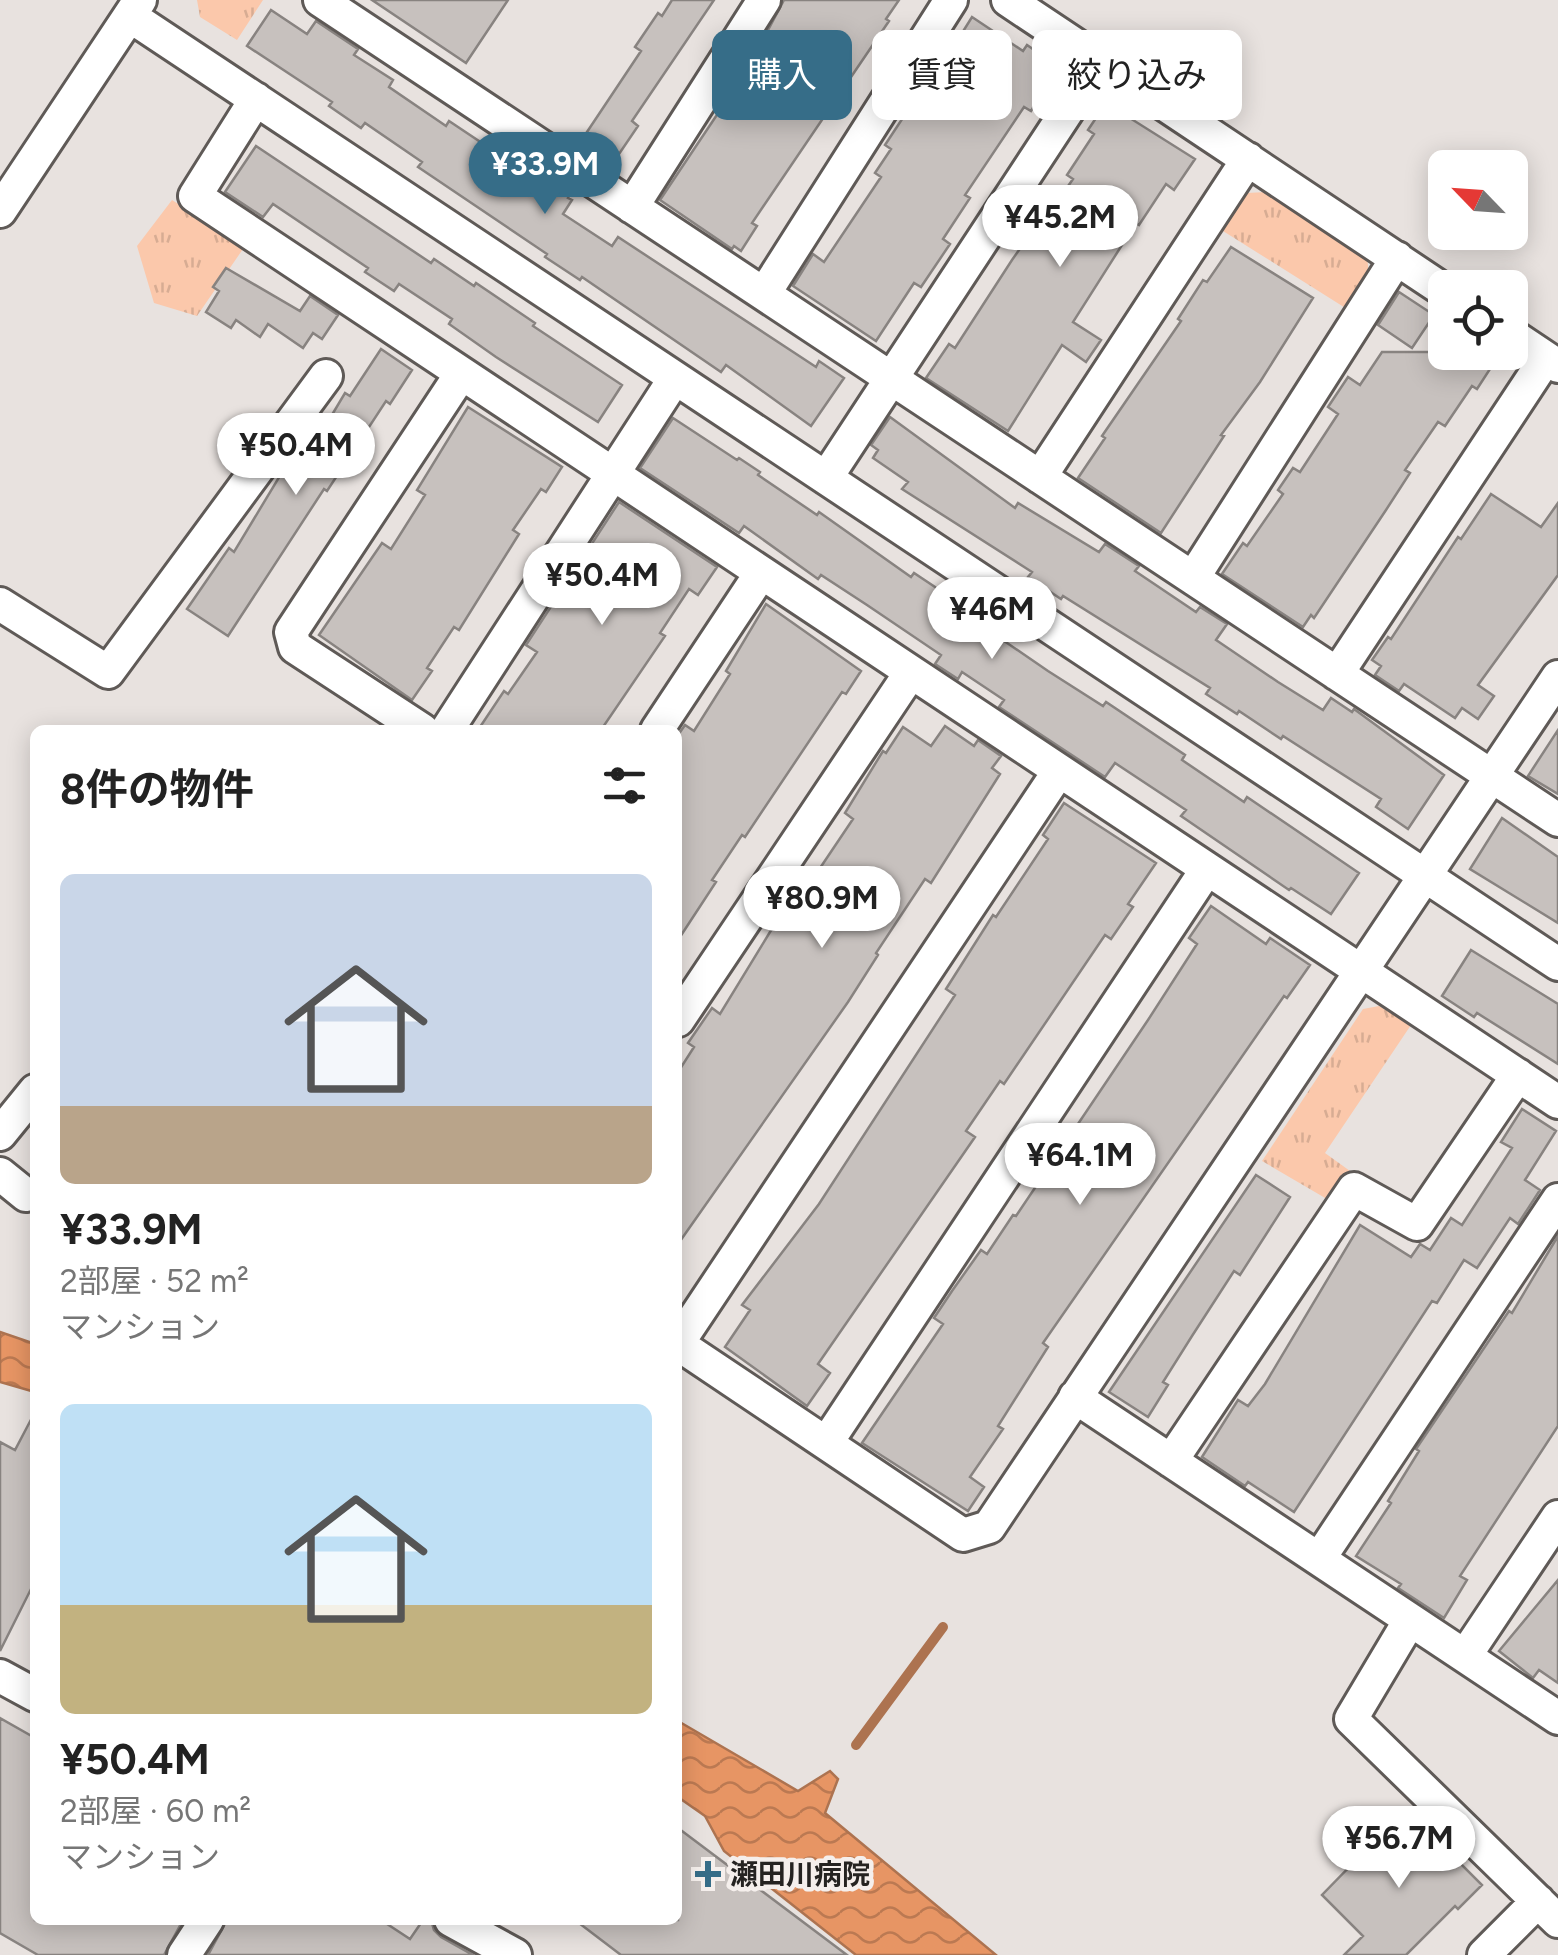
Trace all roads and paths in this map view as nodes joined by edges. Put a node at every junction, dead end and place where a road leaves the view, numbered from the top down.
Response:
1 (320, 0) edge
2 (764, 0) edge
3 (951, 0) edge
4 (1008, 0) edge
5 (135, 8) edge
6 (1053, 30) edge
7 (256, 100) junction
8 (1061, 120) edge
9 (1188, 120) edge
10 (1248, 160) junction
11 (632, 207) junction
12 (0, 211) edge
13 (1397, 258) junction
14 (1428, 279) edge
15 (764, 294) junction
16 (1528, 346) edge
17 (1552, 362) edge
18 (461, 374) junction
19 (326, 376) dead end
20 (675, 378) junction
21 (892, 379) junction
22 (612, 473) junction
23 (1040, 477) junction
24 (826, 478) junction
25 (761, 573) junction
26 (1193, 578) junction
27 (0, 604) edge
28 (911, 672) junction
29 (1337, 674) junction
30 (1558, 677) edge
31 (414, 725) edge
32 (450, 725) edge
33 (660, 725) edge
34 (1059, 771) junction
35 (1493, 777) junction
36 (1558, 820) edge
37 (1207, 869) junction
38 (1425, 876) junction
39 (1558, 964) edge
40 (1361, 971) junction
41 (682, 1014) edge
42 (1518, 1075) junction
43 (30, 1097) edge
44 (1558, 1102) edge
45 (0, 1134) edge
46 (0, 1174) edge
47 (26, 1196) dead end
48 (1558, 1200) edge
49 (682, 1337) edge
50 (682, 1346) edge
51 (1075, 1397) junction
52 (828, 1442) junction
53 (1172, 1461) junction
54 (1558, 1517) edge
55 (1319, 1559) junction
56 (1410, 1620) junction
57 (1465, 1656) junction
58 (0, 1676) edge
59 (30, 1692) edge
60 (1558, 1718) edge
61 (1548, 1911) edge
62 (204, 1925) edge
63 (459, 1925) edge
64 (184, 1955) edge
65 (515, 1955) edge
66 (1484, 1955) edge

1 - 11 street
2 - 11 street
3 - 15 street
4 - 6 street
5 - 7 street
5 - 12 street
7 - 18 street
7 - 20 street
8 - 21 street
9 - 10 street
10 - 13 street
10 - 23 street
11 - 15 street
13 - 14 street
13 - 26 street
15 - 21 street
16 - 17 street
17 - 29 street
18 - 22 street
18 - 31 street
19 - 27 street
20 - 22 street
20 - 24 street
21 - 23 street
21 - 24 street
22 - 25 street
22 - 32 street
23 - 26 street
24 - 38 street
25 - 28 street
25 - 33 street
26 - 29 street
28 - 34 street
28 - 41 street
29 - 35 street
30 - 35 street
34 - 37 street
34 - 49 street
35 - 36 street
35 - 38 street
37 - 40 street
37 - 52 street
38 - 39 street
38 - 40 street
40 - 42 street
40 - 51 street
42 - 44 street
42 - 53 street
43 - 45 street
46 - 47 street
48 - 55 street
50 - 52 street
51 - 52 street
51 - 53 street
53 - 55 street
54 - 57 street
55 - 56 street
56 - 57 street
56 - 61 street
57 - 60 street
58 - 59 street
61 - 66 street
62 - 64 street
63 - 65 street

